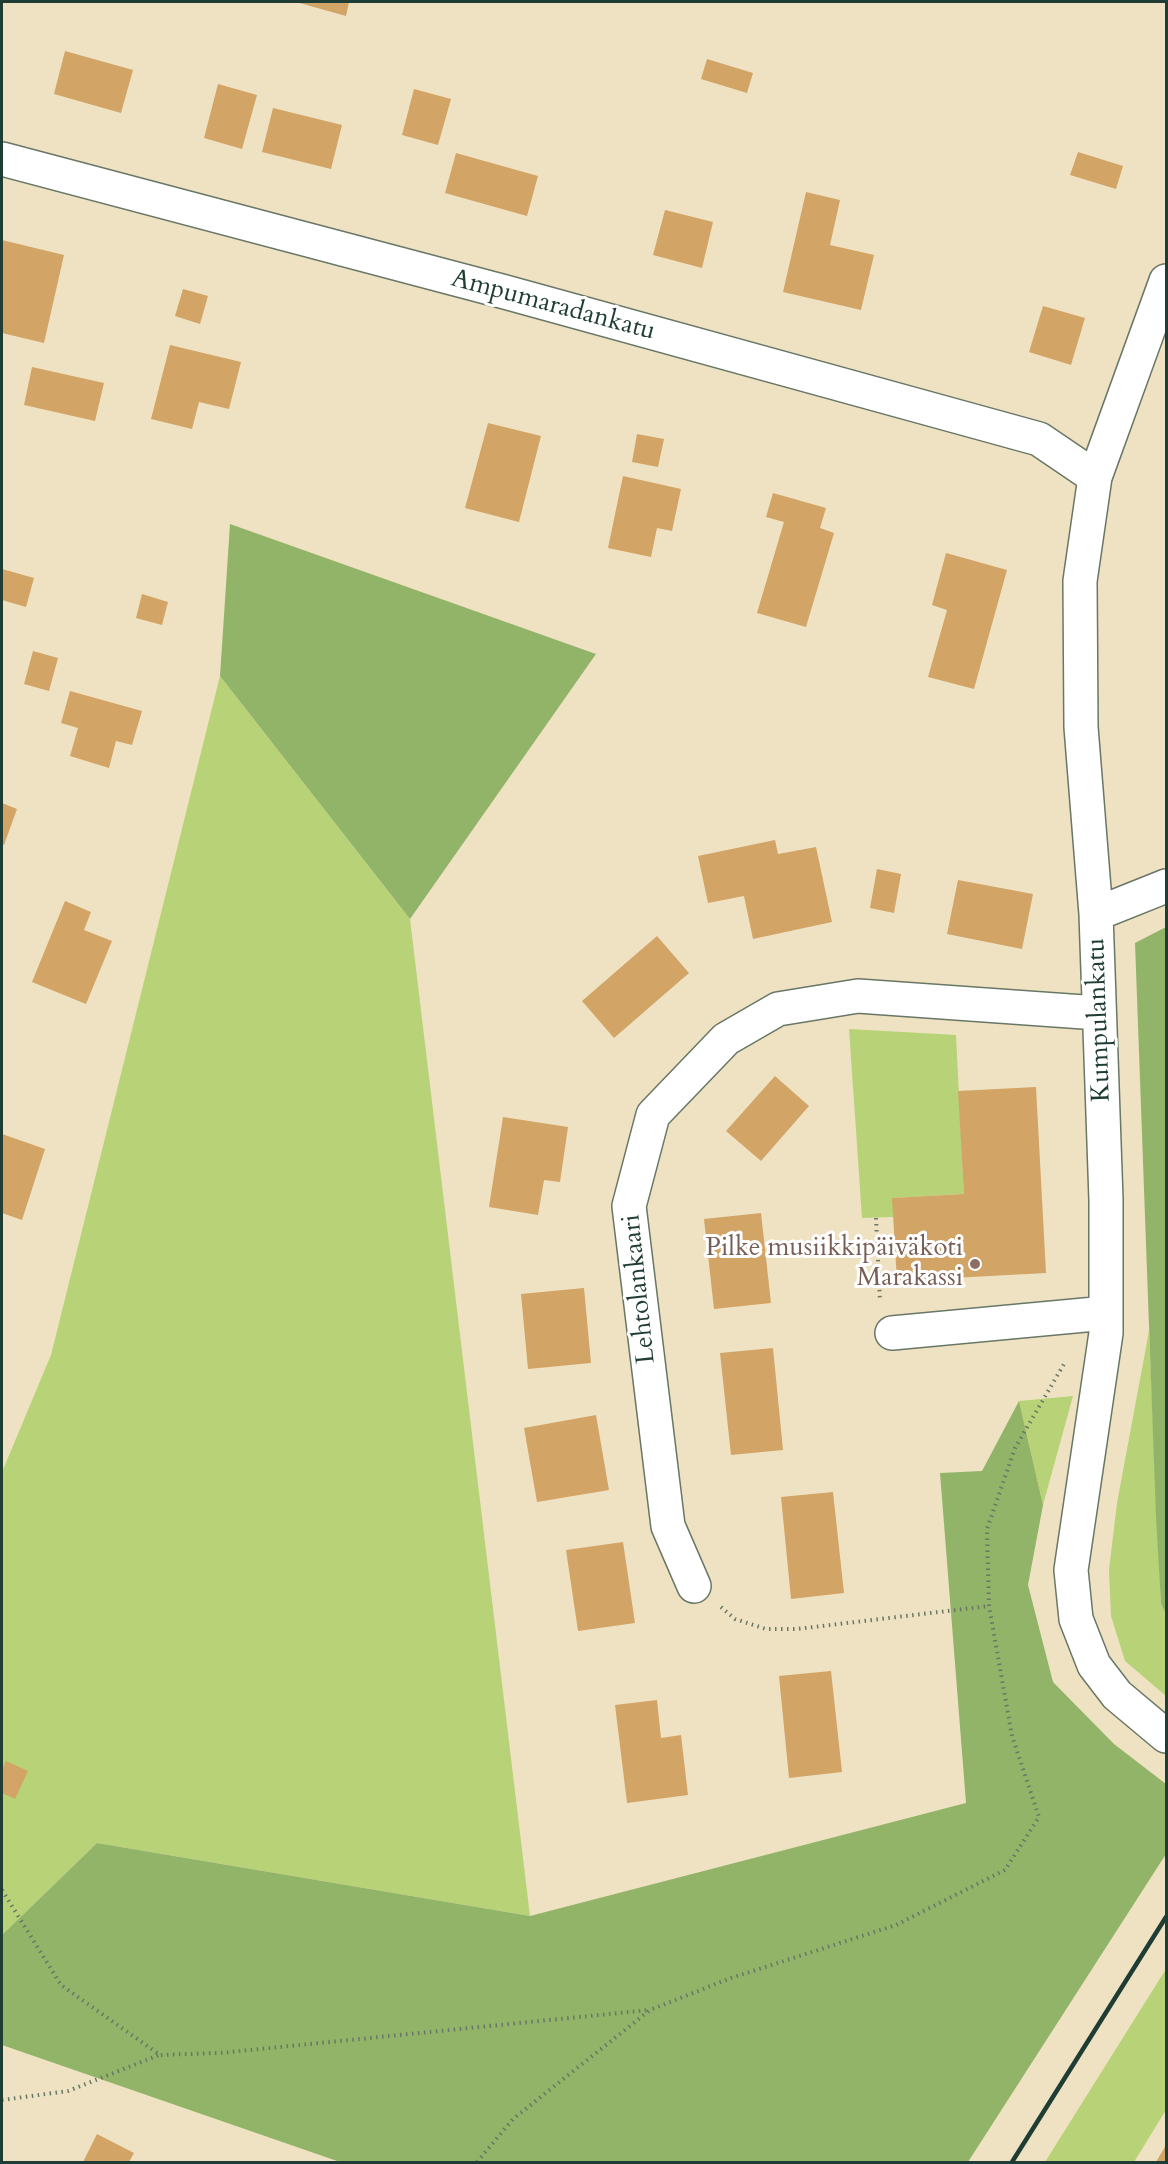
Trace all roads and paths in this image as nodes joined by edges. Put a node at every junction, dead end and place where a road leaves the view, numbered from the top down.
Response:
1 (2, 159) edge
2 (1167, 281) edge
3 (1095, 477) junction
4 (1167, 886) edge
5 (1096, 914) junction
6 (1098, 1013) junction
7 (876, 1218) dead end
8 (1106, 1323) junction
9 (892, 1333) joint
10 (694, 1586) joint
11 (989, 1606) junction
12 (1167, 1736) edge
13 (2, 1890) edge
14 (650, 2010) junction
15 (160, 2055) junction
16 (2, 2100) edge
17 (477, 2163) edge

1 - 3 street, Ampumaradankatu
2 - 3 street, Kumpulankatu
3 - 5 street, Kumpulankatu
4 - 5 street
5 - 6 street, Kumpulankatu
6 - 8 street, Kumpulankatu
6 - 10 street, Lehtolankaari
7 - 9 path
8 - 9 street
8 - 11 path
8 - 12 street, Kumpulankatu
10 - 11 path
11 - 14 path
13 - 15 path
14 - 15 path
14 - 17 path
15 - 16 path

